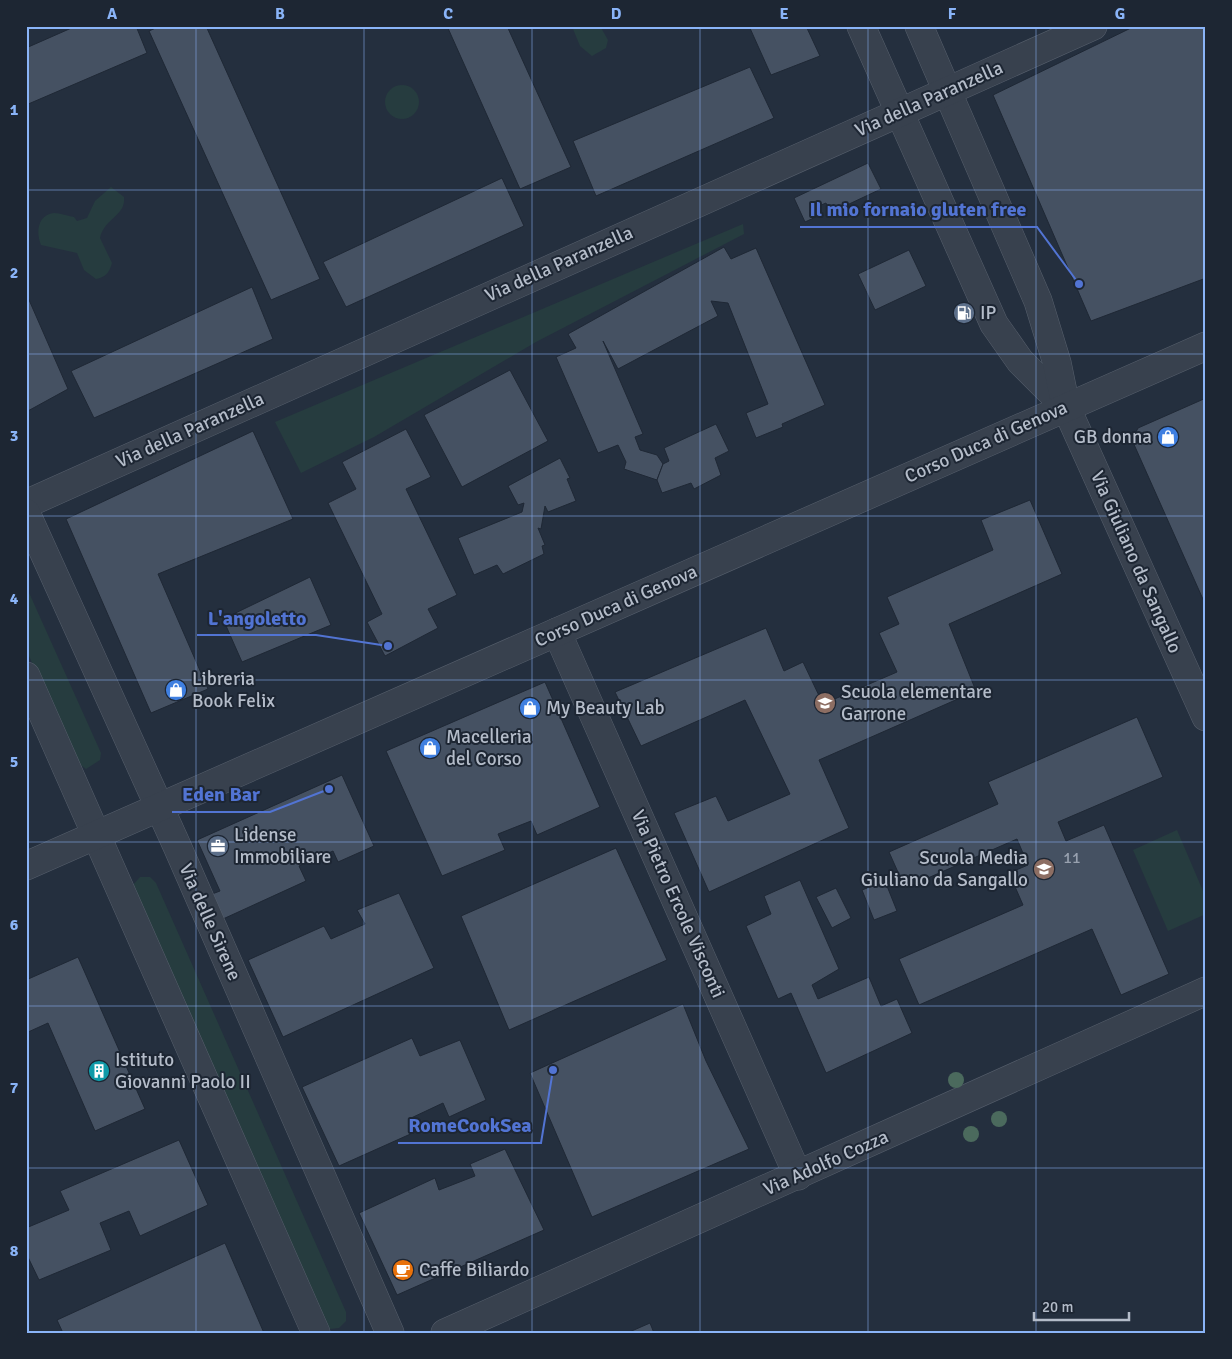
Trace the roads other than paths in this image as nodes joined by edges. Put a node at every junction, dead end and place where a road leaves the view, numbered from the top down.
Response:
1 (861, 26) edge
2 (918, 26) edge
3 (1093, 26) edge
4 (947, 90) junction
5 (899, 111) junction
6 (1206, 346) edge
7 (1066, 407) junction
8 (26, 504) edge
9 (26, 513) edge
10 (558, 632) junction
11 (26, 676) edge
12 (1206, 717) edge
13 (160, 807) junction
14 (95, 835) junction
15 (26, 866) edge
16 (1206, 991) edge
17 (798, 1176) junction
18 (316, 1333) edge
19 (390, 1333) edge
20 (445, 1333) edge

1 - 5 street
2 - 4 street
3 - 4 street, Via della Paranzella
4 - 5 street, Via della Paranzella
4 - 7 street
5 - 7 street
5 - 8 street, Via della Paranzella
6 - 7 street, Corso Duca di Genova
7 - 10 street, Corso Duca di Genova
7 - 12 street, Via Giuliano da Sangallo
9 - 13 street, Via delle Sirene
10 - 13 street, Corso Duca di Genova
10 - 17 street, Via Pietro Ercole Visconti
11 - 14 street
13 - 14 street, Corso Duca di Genova
13 - 19 street, Via delle Sirene
14 - 15 street, Corso Duca di Genova
14 - 18 street
16 - 17 street, Via Adolfo Cozza
17 - 20 street, Via Adolfo Cozza

